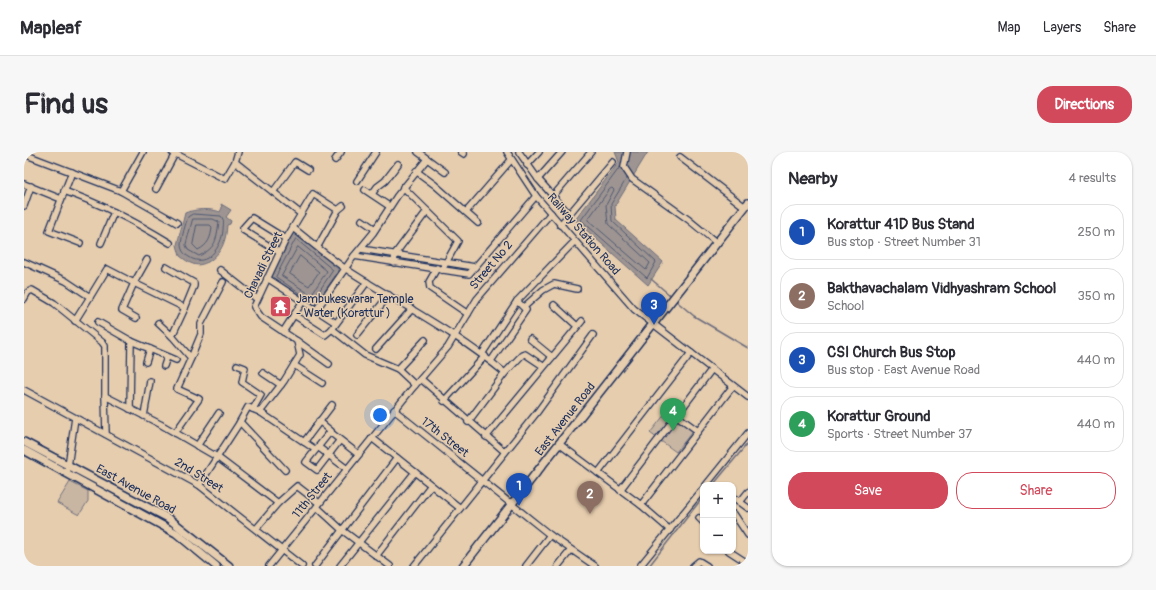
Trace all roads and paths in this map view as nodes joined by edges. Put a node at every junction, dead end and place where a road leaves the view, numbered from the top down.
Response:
1 (144, 152) edge
2 (238, 152) edge
3 (341, 152) edge
4 (376, 152) edge
5 (418, 152) edge
6 (507, 152) edge
7 (519, 152) edge
8 (539, 152) edge
9 (562, 152) edge
10 (591, 152) edge
11 (627, 152) edge
12 (175, 153) edge
13 (24, 154) edge
14 (680, 156) dead end
15 (427, 159) junction
16 (335, 160) dead end
17 (511, 160) junction
18 (235, 162) junction
19 (613, 162) dead end
20 (398, 164) dead end
21 (527, 166) junction
22 (308, 170) dead end
23 (416, 171) junction
24 (72, 172) junction
25 (445, 172) dead end
26 (538, 179) junction
27 (357, 181) dead end
28 (24, 184) edge
29 (31, 186) junction
30 (403, 187) junction
31 (156, 189) dead end
32 (64, 190) junction
33 (365, 190) dead end
34 (121, 191) junction
35 (273, 192) junction
36 (372, 194) junction
37 (536, 196) junction
38 (553, 196) junction
39 (61, 199) junction
40 (24, 206) edge
41 (389, 206) junction
42 (747, 206) edge
43 (427, 211) junction
44 (114, 212) junction
45 (466, 212) junction
46 (551, 213) junction
47 (301, 214) junction
48 (569, 214) junction
49 (362, 220) dead end
50 (177, 223) dead end
51 (478, 223) dead end
52 (560, 225) junction
53 (293, 228) junction
54 (375, 229) junction
55 (286, 239) junction
56 (574, 242) junction
57 (80, 243) dead end
58 (101, 243) dead end
59 (170, 243) dead end
60 (717, 243) junction
61 (318, 246) junction
62 (361, 249) junction
63 (279, 252) junction
64 (395, 254) junction
65 (354, 256) junction
66 (147, 260) dead end
67 (24, 262) edge
68 (445, 262) junction
69 (394, 263) junction
70 (166, 267) dead end
71 (475, 267) junction
72 (345, 269) junction
73 (439, 269) junction
74 (220, 270) dead end
75 (268, 278) junction
76 (223, 282) dead end
77 (367, 282) junction
78 (134, 283) junction
79 (576, 288) dead end
80 (681, 291) junction
81 (389, 295) junction
82 (90, 297) junction
83 (24, 299) edge
84 (257, 299) junction
85 (303, 301) junction
86 (517, 302) junction
87 (554, 305) dead end
88 (524, 307) junction
89 (185, 308) junction
90 (317, 309) junction
91 (412, 309) junction
92 (468, 314) junction
93 (294, 315) junction
94 (136, 318) dead end
95 (75, 321) junction
96 (582, 321) dead end
97 (98, 322) dead end
98 (158, 323) dead end
99 (336, 323) junction
100 (577, 326) junction
101 (654, 326) junction
102 (332, 329) junction
103 (283, 332) junction
104 (358, 335) dead end
105 (455, 335) junction
106 (593, 335) dead end
107 (172, 336) junction
108 (530, 339) dead end
109 (425, 340) dead end
110 (131, 341) junction
111 (297, 341) junction
112 (150, 349) junction
113 (376, 349) dead end
114 (690, 353) junction
115 (484, 355) junction
116 (167, 357) junction
117 (552, 357) junction
118 (191, 358) junction
119 (176, 360) dead end
120 (491, 361) junction
121 (146, 362) dead end
122 (329, 364) dead end
123 (237, 365) dead end
124 (294, 365) junction
125 (164, 366) dead end
126 (543, 366) junction
127 (398, 369) junction
128 (712, 369) junction
129 (263, 373) dead end
130 (505, 373) junction
131 (421, 379) junction
132 (150, 381) dead end
133 (322, 383) dead end
134 (281, 385) junction
135 (415, 385) junction
136 (734, 386) junction
137 (24, 390) edge
138 (105, 396) junction
139 (748, 397) edge
140 (444, 401) junction
141 (332, 405) dead end
142 (130, 409) junction
143 (253, 409) junction
144 (394, 410) junction
145 (260, 412) junction
146 (219, 413) dead end
147 (676, 415) junction
148 (144, 416) junction
149 (75, 418) junction
150 (240, 422) junction
151 (319, 422) junction
152 (468, 422) junction
153 (331, 430) dead end
154 (698, 431) junction
155 (175, 433) junction
156 (748, 433) edge
157 (106, 434) junction
158 (486, 437) junction
159 (372, 438) junction
160 (340, 440) junction
161 (24, 442) edge
162 (304, 442) junction
163 (197, 446) junction
164 (562, 446) junction
165 (315, 448) junction
166 (24, 450) edge
167 (504, 452) junction
168 (358, 454) junction
169 (329, 455) junction
170 (217, 457) junction
171 (397, 458) junction
172 (67, 465) junction
173 (347, 469) junction
174 (285, 470) dead end
175 (415, 472) junction
176 (67, 473) junction
177 (598, 473) junction
178 (482, 480) junction
179 (708, 482) edge
180 (198, 485) junction
181 (431, 485) junction
182 (620, 490) junction
183 (748, 492) edge
184 (700, 493) edge
185 (736, 499) edge
186 (740, 502) junction
187 (278, 503) junction
188 (318, 505) junction
189 (641, 505) junction
190 (514, 506) junction
191 (460, 508) junction
192 (748, 508) edge
193 (736, 517) edge
194 (256, 529) junction
195 (342, 530) junction
196 (670, 530) junction
197 (550, 535) junction
198 (748, 535) edge
199 (359, 542) junction
200 (282, 550) junction
201 (571, 550) junction
202 (734, 554) edge
203 (376, 556) junction
204 (746, 562) edge
205 (216, 566) edge
206 (229, 566) edge
207 (269, 566) edge
208 (302, 566) edge
209 (315, 566) edge
210 (340, 566) edge
211 (390, 566) edge
212 (414, 566) edge
213 (463, 566) edge
214 (468, 566) edge
215 (526, 566) edge
216 (558, 566) edge
217 (594, 566) edge
218 (640, 566) edge
219 (693, 566) edge
220 (707, 566) edge

1 - 34 street
2 - 18 street
3 - 16 street
4 - 27 street
5 - 15 street
6 - 17 street, Railway Station Road
7 - 21 street
8 - 21 street
9 - 26 street
10 - 38 street
11 - 60 street
12 - 18 street
12 - 31 street
13 - 24 street
14 - 42 street
15 - 23 street
15 - 25 street
17 - 37 street, Railway Station Road
17 - 45 street
18 - 35 street
19 - 48 street
20 - 36 street
21 - 26 street
22 - 35 street
23 - 30 street
23 - 45 street
24 - 32 street
24 - 34 street
26 - 38 street
28 - 29 street
29 - 39 street
29 - 40 street
30 - 41 street
30 - 43 street
32 - 39 street
32 - 44 street
33 - 36 street
34 - 50 street
35 - 47 street
36 - 41 street
37 - 46 street, Railway Station Road
37 - 71 street
38 - 48 street
39 - 57 street
41 - 54 street
42 - 60 main road
42 - 80 main road
43 - 64 street
43 - 68 street
44 - 58 street
44 - 59 street
45 - 51 street
46 - 52 street, Railway Station Road
46 - 92 street, Street No 2
47 - 53 street, Chavadi Street
47 - 61 street, Chavadi Street
48 - 52 street
49 - 54 street
52 - 56 street, Railway Station Road
53 - 55 street, Chavadi Street
53 - 61 street
54 - 62 street
55 - 63 street, Chavadi Street
55 - 63 street
56 - 86 street
56 - 101 street, Railway Station Road
60 - 80 main road
61 - 72 street
62 - 64 street
62 - 65 street
63 - 75 street, Chavadi Street
64 - 68 street
64 - 69 street
65 - 69 street
65 - 72 street
66 - 78 street
67 - 82 street
68 - 71 street
68 - 73 street
69 - 73 street
70 - 89 street
71 - 73 street
72 - 77 street
72 - 90 street
73 - 92 street
74 - 84 street
75 - 84 street, Chavadi Street
75 - 85 street
76 - 118 street
77 - 81 street
77 - 99 street
78 - 82 street
78 - 89 street
78 - 94 street
79 - 88 street
80 - 101 main road, East Avenue Road
81 - 91 street
81 - 104 street
82 - 95 street
83 - 95 street
84 - 103 street, Chavadi Street
85 - 90 street
85 - 93 street
86 - 88 street
86 - 115 street
87 - 100 street
88 - 120 street
89 - 107 street
90 - 99 street
91 - 105 street
91 - 113 street
92 - 105 street, Street No 2
93 - 102 street
93 - 103 street
95 - 138 street
96 - 100 street
97 - 110 street
98 - 107 street
99 - 102 street
100 - 117 street
101 - 114 street, Railway Station Road
101 - 164 main road, East Avenue Road
101 - 190 main road, East Avenue Road
102 - 127 street
103 - 111 street, Chavadi Street
105 - 115 street
105 - 131 street, Street No 2
106 - 167 street
107 - 118 street
108 - 117 street
109 - 127 street
110 - 112 street
110 - 142 street
111 - 122 street, Chavadi Street
111 - 124 street
112 - 116 street
112 - 121 street
114 - 128 street, Railway Station Road
114 - 177 street
115 - 120 street
115 - 140 street
116 - 119 street
116 - 125 street
117 - 126 street
118 - 155 street
120 - 130 street
123 - 143 street
124 - 133 street
124 - 134 street
126 - 130 street
126 - 158 street
127 - 135 street
128 - 136 street, Railway Station Road
128 - 147 street
129 - 134 street
130 - 152 street
131 - 135 street, Street No 2
131 - 140 street
132 - 148 street
134 - 145 street
135 - 144 street, 11th Street
136 - 139 street, Railway Station Road
136 - 154 street
137 - 149 street, 2nd Street
138 - 142 street
138 - 157 street
140 - 152 street
141 - 151 street
142 - 148 street
143 - 145 street
143 - 150 street
144 - 159 street, 11th Street
144 - 178 street, 17th Street
145 - 162 street
146 - 163 street
147 - 154 street
147 - 182 street
148 - 155 street
149 - 157 street, 2nd Street
149 - 172 street
150 - 170 street
150 - 174 street
151 - 153 street
151 - 162 street
152 - 158 street
154 - 189 street
155 - 163 street
156 - 179 street
157 - 180 street, 2nd Street
158 - 167 street
159 - 168 street, 11th Street
159 - 171 street
160 - 165 street
160 - 168 street
160 - 169 street
161 - 172 main road, East Avenue Road
162 - 165 street
163 - 170 street
164 - 177 street
164 - 190 main road, East Avenue Road
165 - 169 street
165 - 169 street
166 - 176 main road, East Avenue Road
167 - 178 street
168 - 173 street, 11th Street
169 - 173 street
170 - 180 street
170 - 187 street
171 - 175 street
171 - 195 street
172 - 176 street
172 - 206 main road, East Avenue Road
173 - 188 street, 11th Street
175 - 181 street
175 - 199 street
176 - 205 main road, East Avenue Road
177 - 182 street
178 - 190 street, 17th Street
178 - 191 street
180 - 194 street, 2nd Street
181 - 191 street
181 - 203 street
182 - 189 street
183 - 186 street
184 - 196 street
185 - 186 street
186 - 192 street
187 - 188 street
187 - 194 street
188 - 195 street
188 - 200 street, 11th Street
189 - 196 street
190 - 197 street, 17th Street
190 - 213 main road, East Avenue Road
190 - 214 main road, East Avenue Road
191 - 212 street
193 - 198 street
194 - 200 street, 2nd Street
195 - 199 street
195 - 209 street
196 - 218 street
197 - 201 street, 17th Street
197 - 215 street
199 - 203 street
199 - 210 street
200 - 207 street, 11th Street
200 - 208 street, 2nd Street
201 - 216 street
201 - 217 street, 17th Street
202 - 204 street
203 - 211 street
219 - 220 street

